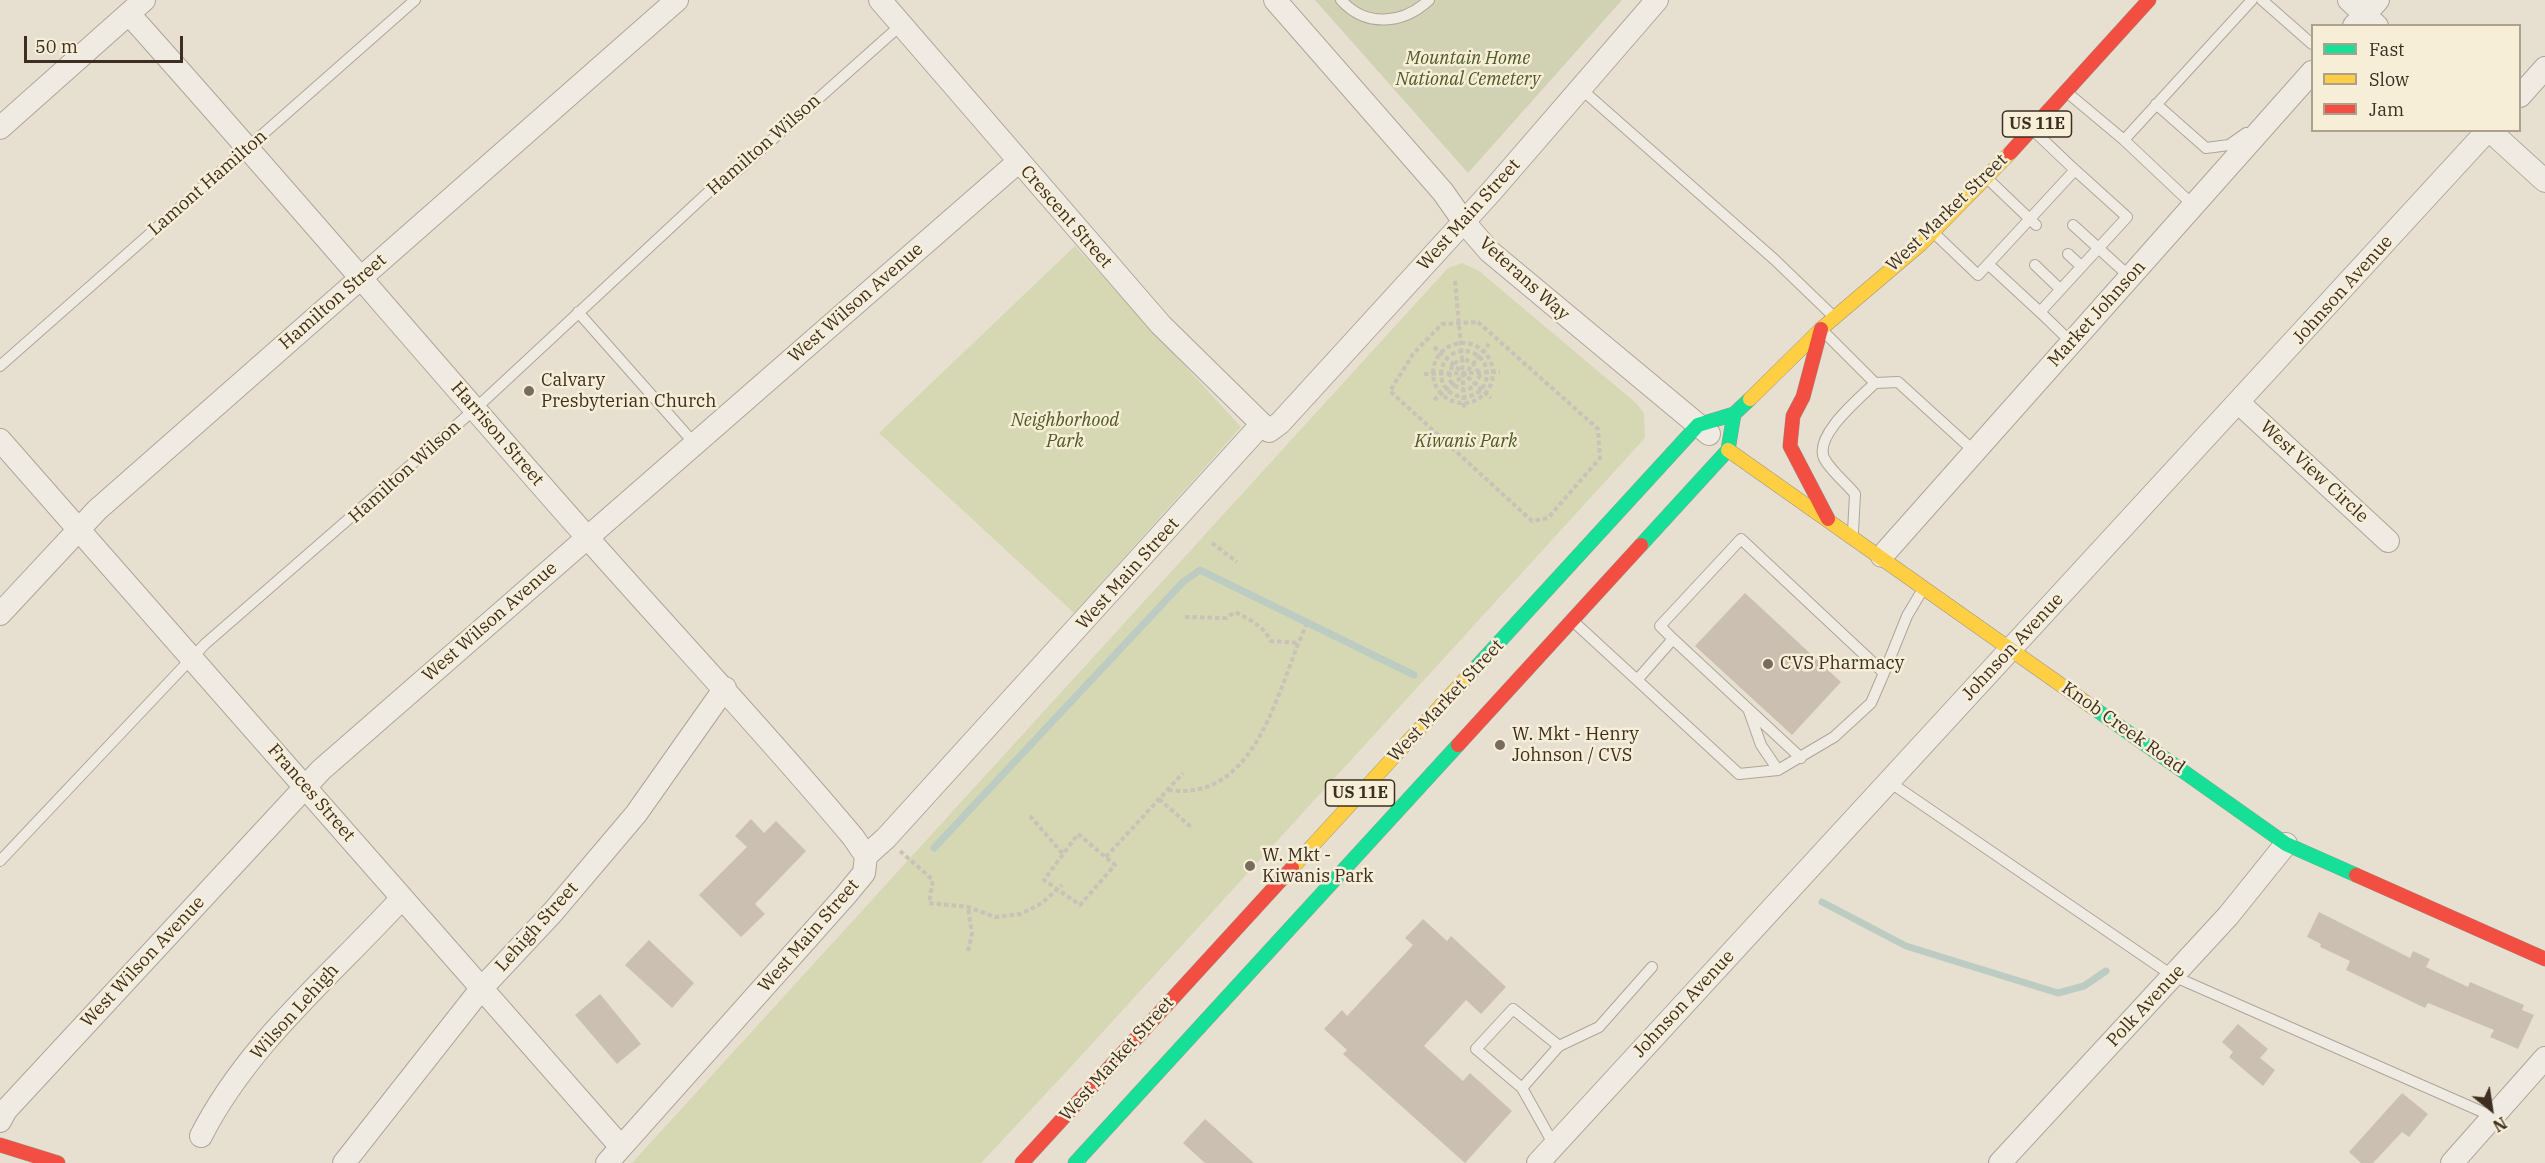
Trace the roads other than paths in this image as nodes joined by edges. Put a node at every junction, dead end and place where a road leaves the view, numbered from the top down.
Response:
1 (415, 0) edge
2 (676, 0) edge
3 (880, 0) edge
4 (1275, 0) edge
5 (1341, 0) edge
6 (1429, 0) edge
7 (1657, 0) edge
8 (2149, 0) edge
9 (2252, 0) edge
10 (2270, 2) edge
11 (136, 7) edge
12 (902, 24) junction
13 (2311, 42) edge
14 (2545, 68) edge
15 (2311, 71) edge
16 (2311, 73) edge
17 (1580, 88) junction
18 (2066, 91) junction
19 (2521, 95) edge
20 (2156, 104) junction
21 (0, 128) edge
22 (2032, 130) junction
23 (2486, 132) edge
24 (2490, 132) edge
25 (2124, 140) junction
26 (248, 148) junction
27 (1018, 162) junction
28 (2075, 170) junction
29 (1987, 177) junction
30 (2545, 181) edge
31 (2194, 206) junction
32 (1464, 222) junction
33 (2033, 222) junction
34 (2073, 225) dead end
35 (1932, 232) junction
36 (2097, 249) junction
37 (2068, 254) dead end
38 (1988, 264) junction
39 (2035, 265) dead end
40 (2081, 266) junction
41 (362, 277) junction
42 (2130, 277) junction
43 (2060, 289) junction
44 (578, 312) junction
45 (2040, 312) junction
46 (1834, 317) junction
47 (1821, 329) junction
48 (2072, 343) junction
49 (0, 366) edge
50 (1875, 383) junction
51 (2239, 403) junction
52 (475, 409) junction
53 (1734, 414) junction
54 (1261, 425) junction
55 (1698, 425) junction
56 (0, 440) edge
57 (693, 443) junction
58 (1728, 450) junction
59 (1975, 452) junction
60 (1828, 519) junction
61 (78, 529) junction
62 (1853, 536) junction
63 (587, 538) junction
64 (2388, 541) dead end
65 (1882, 556) junction
66 (1923, 589) junction
67 (0, 614) edge
68 (1572, 620) junction
69 (1673, 639) junction
70 (2011, 648) junction
71 (192, 658) junction
72 (1884, 673) junction
73 (1637, 680) junction
74 (725, 688) junction
75 (1748, 708) junction
76 (1801, 758) junction
77 (1778, 770) junction
78 (1888, 781) junction
79 (305, 787) junction
80 (2286, 844) junction
81 (866, 856) junction
82 (0, 861) edge
83 (402, 898) junction
84 (2545, 959) edge
85 (1652, 967) dead end
86 (2173, 976) junction
87 (481, 989) junction
88 (1559, 1046) junction
89 (2545, 1058) edge
90 (1522, 1088) junction
91 (2494, 1117) junction
92 (0, 1121) edge
93 (201, 1136) dead end
94 (0, 1145) edge
95 (1554, 1145) junction
96 (614, 1155) edge
97 (58, 1163) edge
98 (344, 1163) edge
99 (1022, 1163) edge
100 (1075, 1163) edge
101 (1538, 1163) edge
102 (2000, 1163) edge
103 (2452, 1163) edge

1 - 26 lane, Lamont Hamilton
2 - 41 street, Hamilton Street
3 - 12 street, Crescent Street
4 - 32 street, Veterans Way
5 - 6 lane
7 - 17 street, West Main Street
8 - 18 main road, West Market Street / US 11E
9 - 20 lane
10 - 13 lane
11 - 21 street
11 - 26 street, Harrison Street
12 - 27 street, Crescent Street
12 - 44 lane, Hamilton Wilson
14 - 19 street
15 - 20 lane
16 - 31 street, Market Johnson
17 - 32 street, West Main Street
17 - 46 lane
18 - 22 main road, West Market Street / US 11E
18 - 25 lane
20 - 25 lane
22 - 28 lane
22 - 29 main road, West Market Street / US 11E
23 - 51 street, Johnson Avenue
24 - 30 street
25 - 31 lane
26 - 41 street, Harrison Street
26 - 49 lane, Lamont Hamilton
27 - 54 street, Crescent Street
27 - 57 street, West Wilson Avenue
28 - 33 lane
28 - 36 lane
29 - 33 lane
29 - 35 main road, West Market Street / US 11E
31 - 42 street, Market Johnson
32 - 54 street, West Main Street
32 - 55 street, Veterans Way
33 - 38 lane
34 - 36 lane
35 - 38 lane
35 - 46 main road, West Market Street / US 11E
36 - 40 lane
36 - 42 lane
37 - 40 lane
38 - 45 lane
39 - 43 lane
40 - 43 lane
41 - 52 street, Harrison Street
41 - 61 street, Hamilton Street
42 - 48 street, Market Johnson
43 - 45 lane
44 - 52 lane, Hamilton Wilson
44 - 57 lane
45 - 48 lane
46 - 47 main road, West Market Street / US 11E
47 - 50 lane
47 - 53 main road, West Market Street / US 11E
47 - 60 main road
48 - 59 street, Market Johnson
50 - 59 lane
50 - 62 lane
51 - 64 street, West View Circle
51 - 70 street, Johnson Avenue
52 - 63 street, Harrison Street
52 - 71 lane, Hamilton Wilson
53 - 55 main road, West Market Street / US 11E
53 - 58 main road
54 - 81 street, West Main Street
55 - 58 street, Veterans Way
55 - 99 main road, West Market Street / US 11E
56 - 61 street, Frances Street
57 - 63 street, West Wilson Avenue
58 - 60 main road, Knob Creek Road
58 - 68 main road, West Market Street / US 11E
59 - 65 street, Market Johnson
60 - 62 main road, Knob Creek Road
61 - 67 street, Hamilton Street
61 - 71 street, Frances Street
62 - 65 main road, Knob Creek Road
63 - 74 street, Harrison Street
63 - 79 street, West Wilson Avenue
65 - 66 main road, Knob Creek Road
66 - 70 main road, Knob Creek Road
66 - 72 lane
68 - 73 lane
68 - 100 main road, West Market Street / US 11E
69 - 72 lane
69 - 73 lane
69 - 75 lane
70 - 78 street, Johnson Avenue
70 - 80 main road, Knob Creek Road
71 - 79 street, Frances Street
71 - 82 lane, Hamilton Wilson
72 - 76 lane
73 - 77 lane
74 - 81 street, Harrison Street
74 - 87 street, Lehigh Street
75 - 76 lane
75 - 77 lane
76 - 77 lane
78 - 86 lane
78 - 95 street, Johnson Avenue
79 - 83 street, Frances Street
79 - 92 street, West Wilson Avenue
80 - 84 main road, Knob Creek Road
80 - 86 street, Polk Avenue
81 - 96 street, West Main Street
83 - 87 street, Frances Street
83 - 93 street, Wilson Lehigh
85 - 88 lane
86 - 91 lane
86 - 102 street, Polk Avenue
87 - 96 street, Frances Street
87 - 98 street, Lehigh Street
88 - 90 lane
88 - 90 lane
89 - 91 street
90 - 95 lane
91 - 103 street
94 - 97 main road
95 - 101 street, Johnson Avenue

